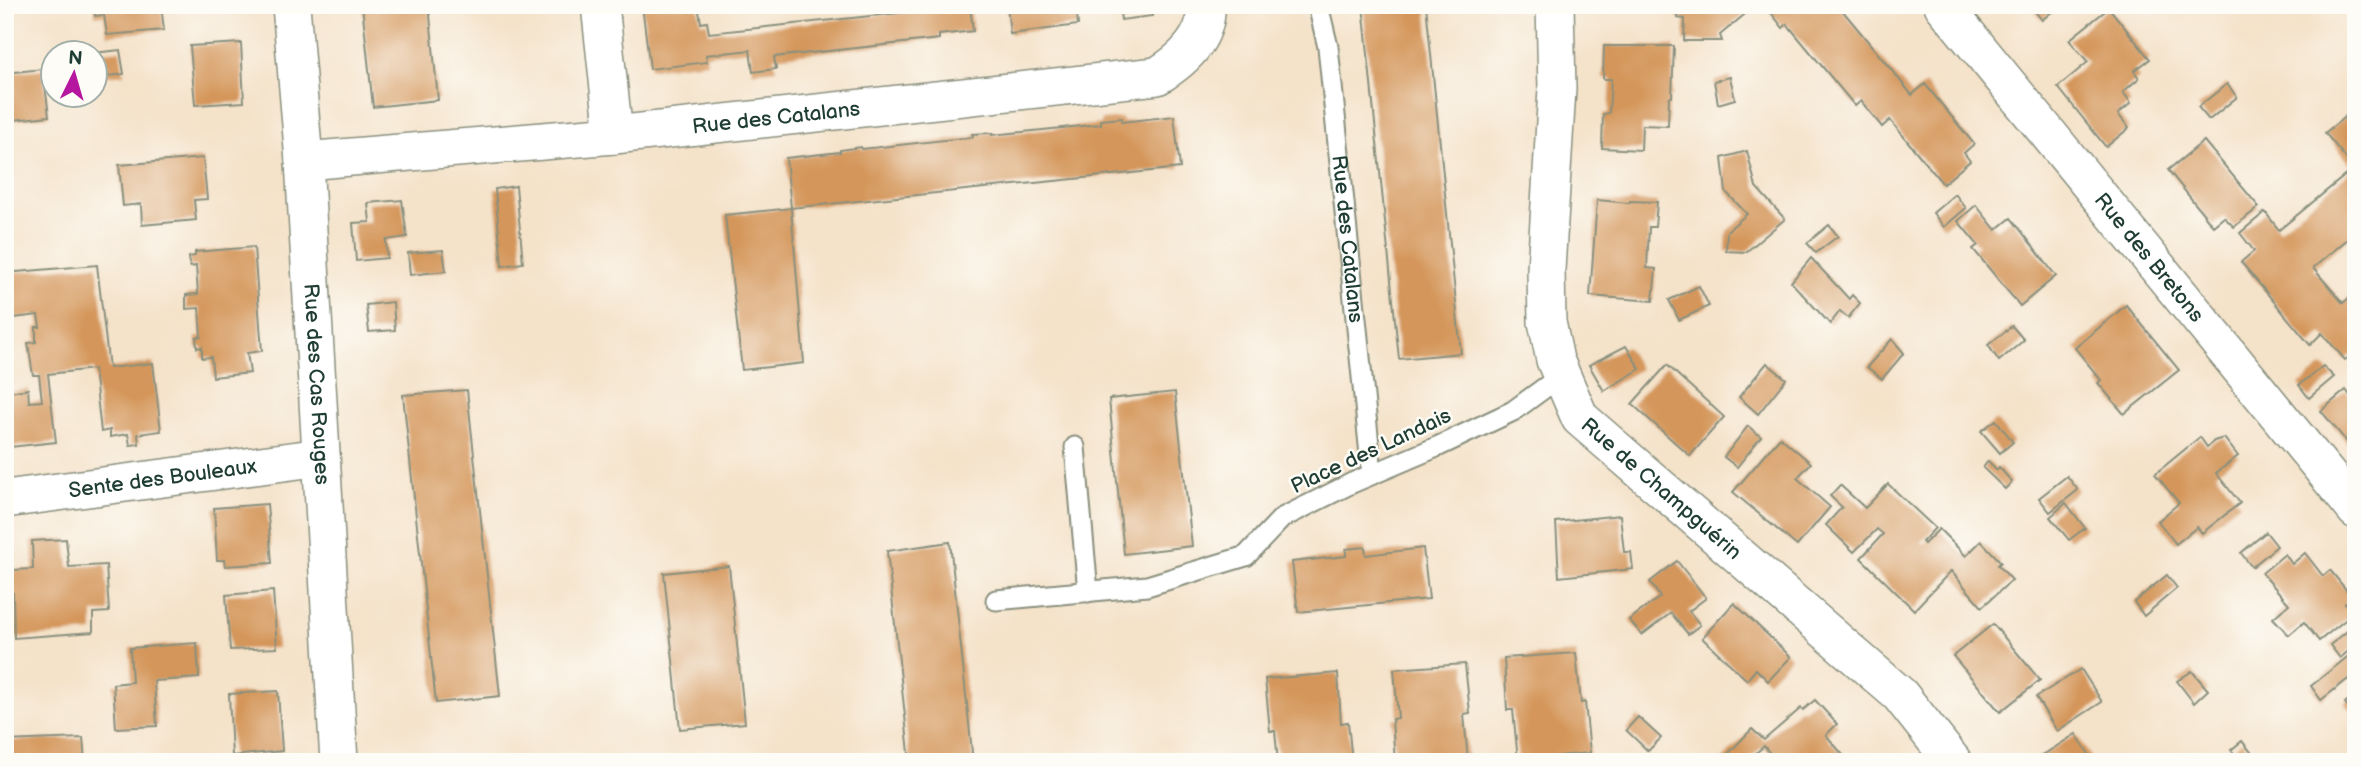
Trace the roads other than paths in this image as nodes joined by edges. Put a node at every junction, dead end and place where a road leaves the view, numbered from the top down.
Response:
1 (291, 5) edge
2 (600, 5) edge
3 (1206, 5) edge
4 (1318, 5) edge
5 (1555, 5) edge
6 (1943, 5) edge
7 (614, 135) junction
8 (304, 161) junction
9 (1562, 375) junction
10 (1075, 447) dead end
11 (321, 457) junction
12 (1371, 474) junction
13 (5, 499) edge
14 (2356, 510) edge
15 (1088, 592) junction
16 (996, 600) dead end
17 (340, 762) edge
18 (1953, 762) edge

1 - 8 street, Rue des Cas Rouges
2 - 7 street
3 - 7 street, Rue des Catalans
4 - 12 lane, Rue des Catalans
5 - 9 street, Rue de Champguérin
6 - 14 street, Rue des Bretons
7 - 8 street, Rue des Catalans
8 - 11 street, Rue des Cas Rouges
9 - 12 lane, Place des Landais
9 - 18 street, Rue de Champguérin
10 - 15 lane
11 - 13 street, Sente des Bouleaux
11 - 17 street, Rue des Cas Rouges
12 - 15 lane, Place des Landais
15 - 16 lane, Place des Landais

